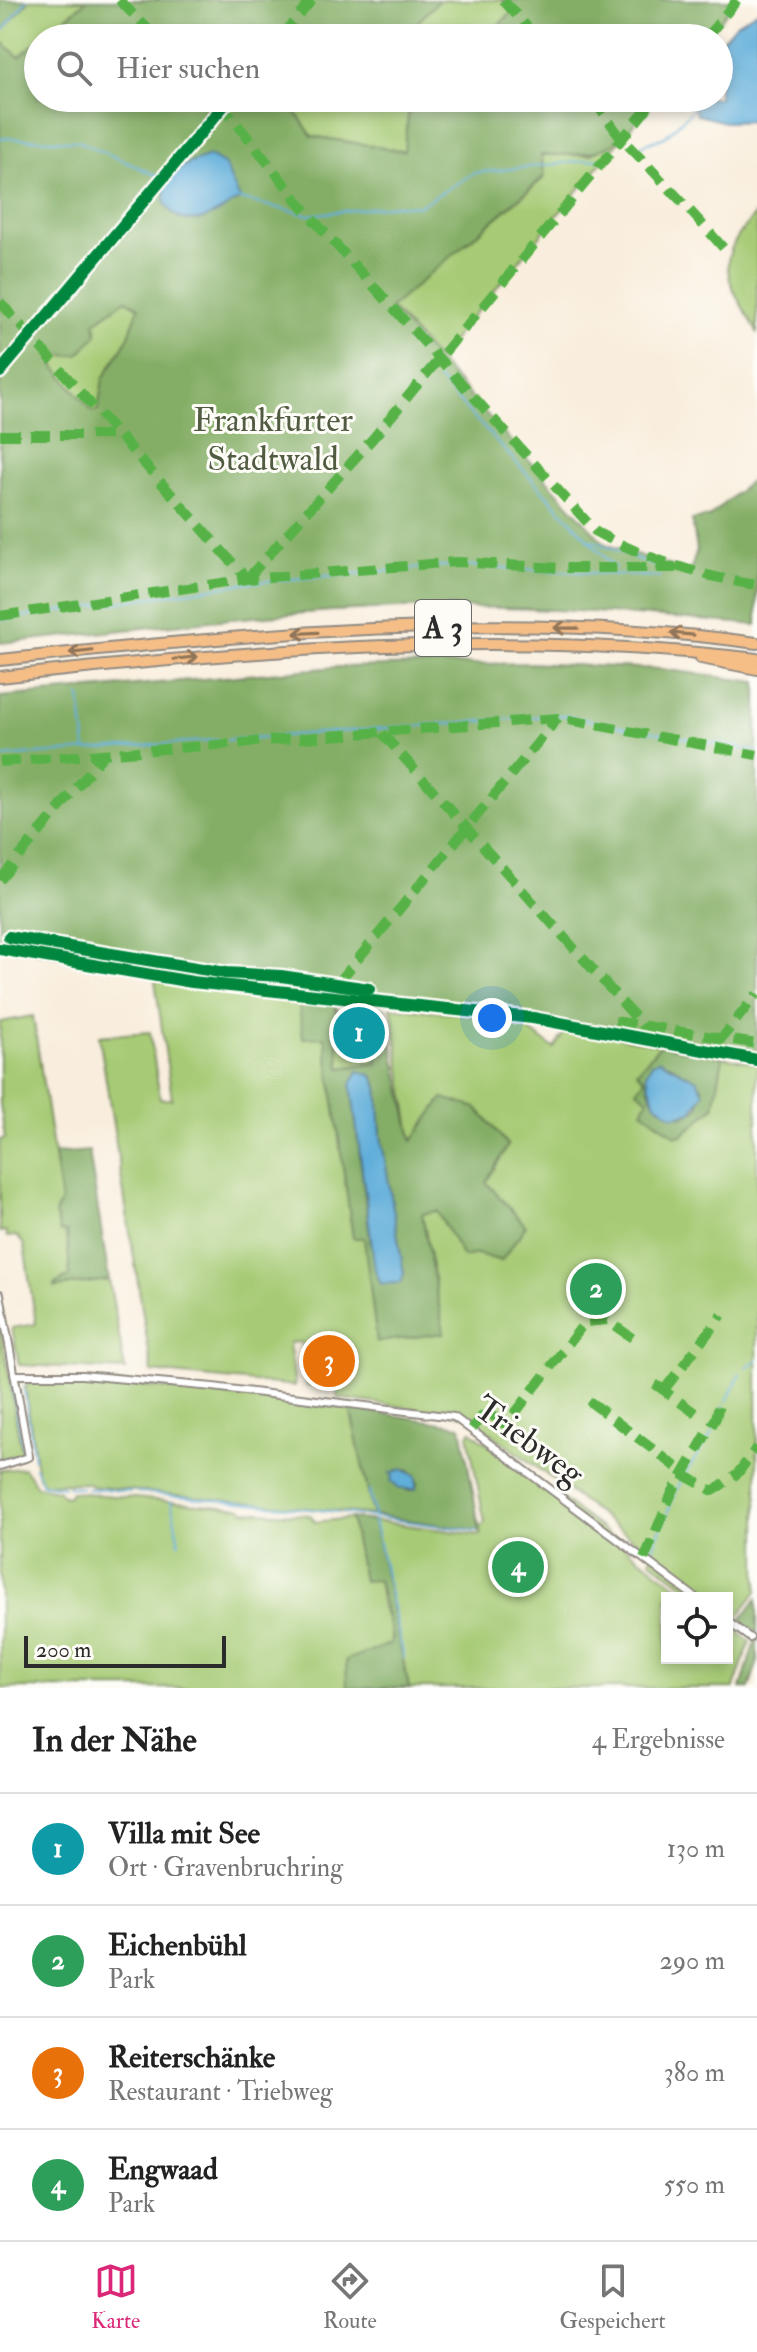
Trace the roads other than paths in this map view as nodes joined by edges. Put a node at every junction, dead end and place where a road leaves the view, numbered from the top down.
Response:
1 (757, 640) edge
2 (668, 650) junction
3 (757, 659) edge
4 (0, 660) edge
5 (757, 669) edge
6 (0, 677) edge
7 (0, 949) edge
8 (757, 1060) edge
9 (0, 1294) edge
10 (16, 1375) junction
11 (0, 1466) edge
12 (688, 1592) edge
13 (733, 1625) edge
14 (750, 1638) dead end

1 -> 4 highway, A 3
2 - 3 highway, A 3
2 - 5 highway
6 -> 2 highway, A 3
7 - 8 street
9 - 10 street
10 - 11 street
10 - 12 street, Triebweg
13 - 14 street

